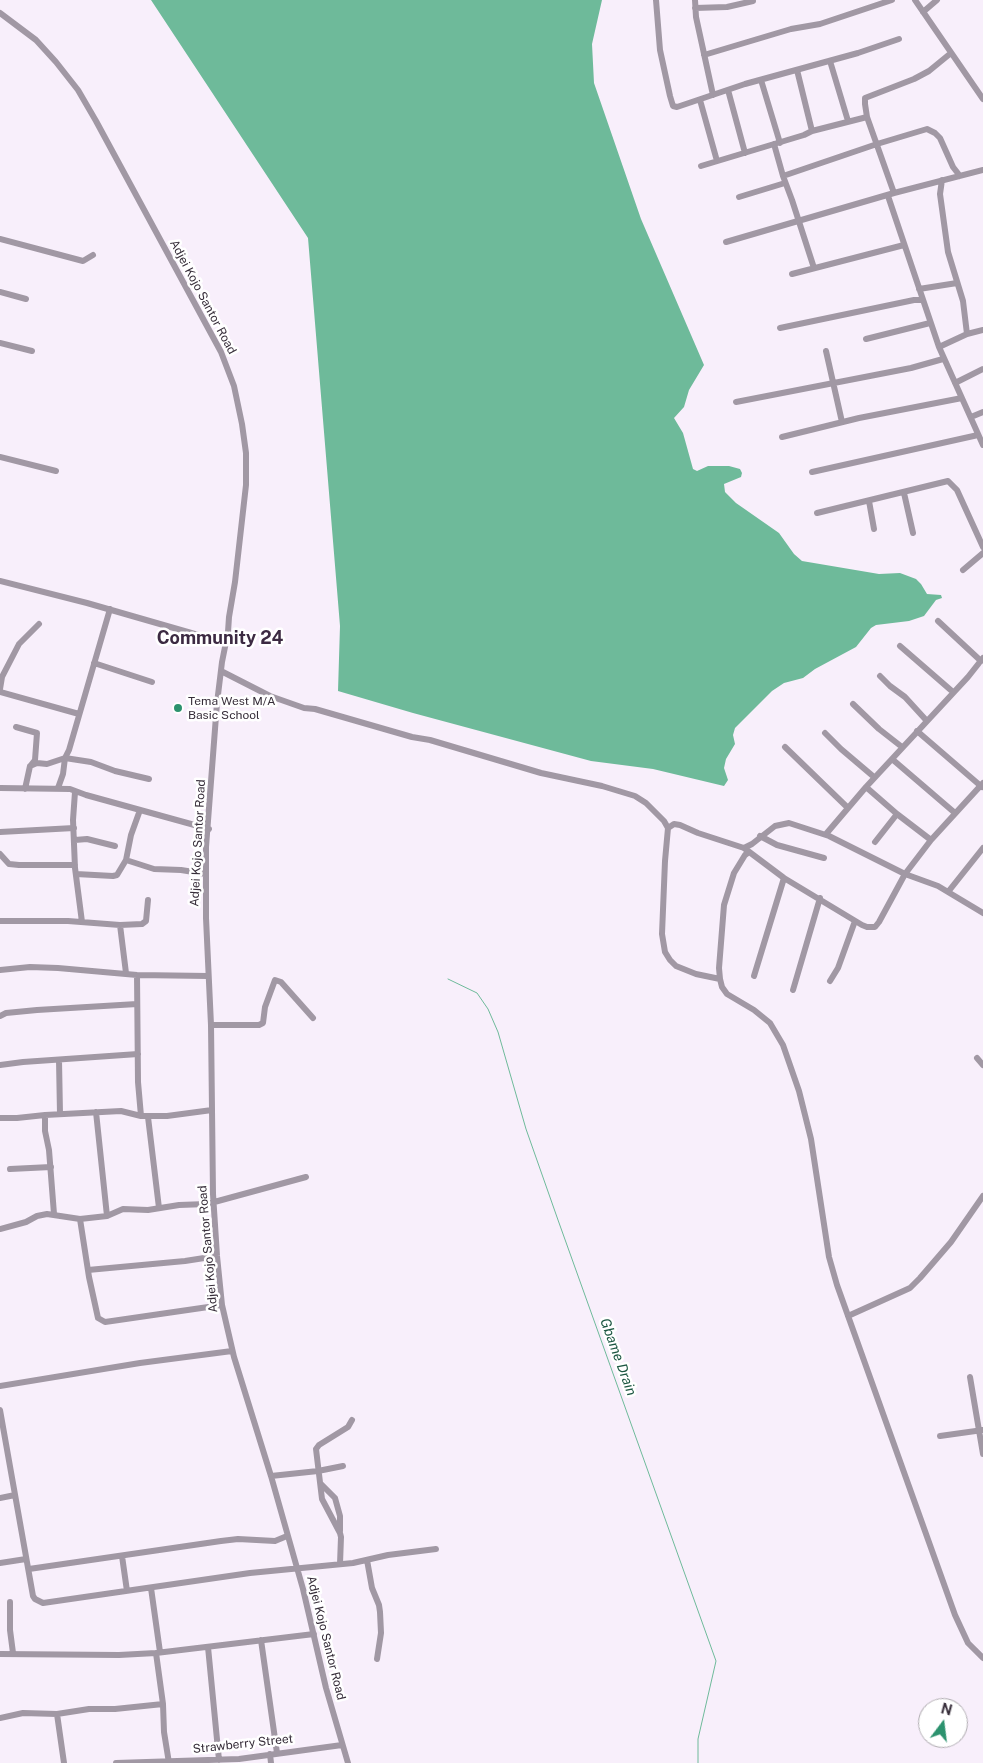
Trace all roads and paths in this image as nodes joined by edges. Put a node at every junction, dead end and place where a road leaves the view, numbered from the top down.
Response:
1 (656, 0) edge
2 (695, 0) edge
3 (892, 0) edge
4 (915, 0) edge
5 (937, 0) edge
6 (754, 1) edge
7 (695, 8) junction
8 (923, 12) junction
9 (0, 13) edge
10 (900, 39) dead end
11 (951, 53) junction
12 (704, 55) junction
13 (830, 61) junction
14 (797, 70) junction
15 (761, 80) junction
16 (728, 90) junction
17 (713, 95) junction
18 (983, 98) edge
19 (700, 100) junction
20 (867, 117) junction
21 (848, 121) junction
22 (812, 131) junction
23 (777, 143) junction
24 (876, 144) junction
25 (745, 153) junction
26 (717, 161) junction
27 (701, 166) dead end
28 (983, 170) edge
29 (782, 176) junction
30 (960, 176) junction
31 (942, 180) junction
32 (785, 183) junction
33 (891, 194) junction
34 (739, 196) dead end
35 (799, 221) junction
36 (0, 239) edge
37 (726, 242) dead end
38 (904, 245) junction
39 (93, 255) dead end
40 (814, 268) junction
41 (792, 274) dead end
42 (957, 283) junction
43 (919, 289) junction
44 (0, 292) edge
45 (26, 299) dead end
46 (922, 300) junction
47 (930, 323) junction
48 (780, 328) dead end
49 (983, 330) edge
50 (968, 334) junction
51 (866, 339) dead end
52 (0, 343) edge
53 (939, 347) junction
54 (32, 351) dead end
55 (826, 351) dead end
56 (943, 359) junction
57 (983, 369) edge
58 (955, 382) junction
59 (834, 383) junction
60 (962, 398) junction
61 (736, 402) dead end
62 (983, 412) edge
63 (971, 417) junction
64 (842, 422) junction
65 (978, 435) junction
66 (782, 437) dead end
67 (983, 445) edge
68 (0, 457) edge
69 (56, 471) dead end
70 (812, 472) dead end
71 (904, 493) junction
72 (869, 501) junction
73 (818, 513) dead end
74 (874, 529) dead end
75 (913, 533) dead end
76 (983, 547) edge
77 (983, 553) edge
78 (963, 570) dead end
79 (0, 581) edge
80 (110, 610) junction
81 (938, 621) dead end
82 (39, 624) dead end
83 (226, 642) junction
84 (900, 646) dead end
85 (982, 660) edge
86 (94, 663) junction
87 (220, 671) junction
88 (880, 676) dead end
89 (152, 682) dead end
90 (0, 690) edge
91 (953, 692) junction
92 (853, 704) dead end
93 (79, 714) junction
94 (926, 720) junction
95 (16, 727) dead end
96 (917, 730) junction
97 (825, 733) dead end
98 (785, 747) dead end
99 (902, 747) junction
100 (65, 758) junction
101 (892, 759) junction
102 (30, 766) junction
103 (874, 777) junction
104 (149, 779) dead end
105 (982, 786) edge
106 (866, 787) junction
107 (0, 788) edge
108 (58, 788) junction
109 (25, 789) junction
110 (75, 792) junction
111 (848, 808) junction
112 (140, 810) junction
113 (955, 813) junction
114 (896, 814) junction
115 (74, 828) junction
116 (668, 828) junction
117 (209, 829) junction
118 (0, 832) edge
119 (826, 834) junction
120 (760, 836) junction
121 (75, 840) junction
122 (931, 840) junction
123 (875, 842) dead end
124 (115, 846) dead end
125 (983, 848) edge
126 (747, 850) junction
127 (0, 854) edge
128 (824, 858) dead end
129 (126, 860) junction
130 (75, 865) junction
131 (76, 874) junction
132 (206, 874) junction
133 (905, 874) junction
134 (784, 878) junction
135 (948, 892) junction
136 (820, 898) junction
137 (148, 900) dead end
138 (982, 910) edge
139 (0, 921) edge
140 (855, 921) junction
141 (82, 922) junction
142 (120, 925) junction
143 (0, 970) edge
144 (126, 973) junction
145 (137, 975) junction
146 (208, 976) junction
147 (754, 976) dead end
148 (720, 979) junction
149 (830, 981) dead end
150 (793, 990) dead end
151 (137, 1004) junction
152 (0, 1016) edge
153 (314, 1018) dead end
154 (211, 1025) junction
155 (138, 1054) junction
156 (977, 1058) dead end
157 (59, 1060) junction
158 (983, 1065) edge
159 (0, 1066) edge
160 (212, 1110) junction
161 (96, 1112) junction
162 (60, 1114) junction
163 (45, 1115) junction
164 (144, 1116) junction
165 (0, 1118) edge
166 (51, 1167) junction
167 (10, 1169) dead end
168 (306, 1177) dead end
169 (983, 1196) edge
170 (214, 1202) junction
171 (159, 1208) junction
172 (54, 1214) junction
173 (107, 1216) junction
174 (80, 1219) junction
175 (0, 1229) edge
176 (217, 1256) junction
177 (88, 1270) junction
178 (222, 1305) junction
179 (848, 1316) junction
180 (232, 1351) junction
181 (970, 1377) dead end
182 (0, 1386) edge
183 (0, 1413) edge
184 (352, 1420) dead end
185 (981, 1430) edge
186 (940, 1436) dead end
187 (983, 1454) edge
188 (344, 1466) dead end
189 (318, 1471) junction
190 (271, 1476) junction
191 (321, 1484) junction
192 (15, 1495) junction
193 (0, 1498) edge
194 (340, 1533) junction
195 (287, 1536) junction
196 (436, 1549) dead end
197 (122, 1556) junction
198 (26, 1559) junction
199 (367, 1560) junction
200 (0, 1563) edge
201 (340, 1564) junction
202 (297, 1568) junction
203 (29, 1569) junction
204 (151, 1588) junction
205 (127, 1590) junction
206 (10, 1602) dead end
207 (314, 1634) junction
208 (261, 1640) junction
209 (208, 1647) junction
210 (158, 1652) junction
211 (12, 1653) junction
212 (0, 1654) edge
213 (983, 1658) edge
214 (377, 1659) dead end
215 (163, 1704) junction
216 (57, 1714) junction
217 (0, 1718) edge
218 (342, 1745) junction
219 (274, 1754) junction
220 (219, 1760) junction
221 (169, 1762) edge
222 (64, 1763) edge
223 (116, 1763) edge
224 (271, 1763) edge
225 (348, 1763) edge

1 - 19 street
2 - 7 street
3 - 12 street
4 - 8 street
5 - 8 street
6 - 7 street
7 - 12 street
8 - 11 street
9 - 83 street, Adjei Kojo Santor Road
10 - 13 street
11 - 18 street
11 - 20 street
12 - 17 street
13 - 14 street
13 - 21 street
14 - 15 street
14 - 22 street
15 - 16 street
15 - 23 street
16 - 17 street
16 - 25 street
17 - 19 street
19 - 26 street
20 - 21 street
20 - 24 street
21 - 22 street
22 - 23 street
23 - 25 street
23 - 29 street
24 - 29 street
24 - 30 street
24 - 33 street
25 - 26 street
26 - 27 street
28 - 30 street
29 - 32 street
30 - 31 street
31 - 33 street
31 - 42 street
32 - 34 street
32 - 35 street
33 - 35 street
33 - 38 street
35 - 37 street
35 - 40 street
36 - 39 street
38 - 40 street
38 - 43 street
40 - 41 street
42 - 43 street
42 - 50 street
43 - 46 street
44 - 45 street
46 - 47 street
46 - 48 street
47 - 51 street
47 - 53 street
49 - 50 street
50 - 53 street
52 - 54 street
53 - 56 street
55 - 59 street
56 - 58 street
56 - 59 street
57 - 58 street
58 - 60 street
59 - 61 street
59 - 64 street
60 - 63 street
60 - 64 street
62 - 63 street
63 - 65 street
64 - 66 street
65 - 67 street
65 - 70 street
68 - 69 street
71 - 72 street
71 - 75 street
71 - 76 street
72 - 73 street
72 - 74 street
77 - 78 street
79 - 80 street
80 - 83 street
80 - 86 street
81 - 85 street
82 - 90 street
83 - 87 street, Adjei Kojo Santor Road
84 - 91 street
85 - 91 street
86 - 89 street
86 - 93 street
87 - 116 street
87 - 117 street, Adjei Kojo Santor Road
88 - 94 street
90 - 93 street
91 - 94 street
92 - 99 street
93 - 100 street
94 - 96 street
95 - 102 street
96 - 99 street
96 - 105 street
97 - 103 street
98 - 111 street
99 - 101 street
100 - 102 street
100 - 104 street
100 - 108 street
101 - 103 street
101 - 113 street
102 - 109 street
103 - 106 street
105 - 113 street
106 - 111 street
106 - 114 street
107 - 109 street
108 - 109 street
108 - 110 street
110 - 112 street
110 - 115 street
111 - 119 street
112 - 117 street
112 - 129 street
113 - 122 street
114 - 122 street
114 - 123 street
115 - 118 street
115 - 121 street
116 - 126 street
116 - 148 street
117 - 132 street, Adjei Kojo Santor Road
119 - 120 street
119 - 133 street
120 - 126 street
120 - 128 street
121 - 124 street
121 - 130 street
122 - 133 street
125 - 135 street
126 - 134 street
126 - 148 street
127 - 130 street
129 - 131 street
129 - 132 street
130 - 131 street
131 - 141 street
132 - 146 street, Adjei Kojo Santor Road
133 - 135 street
133 - 140 street
134 - 136 street
134 - 147 street
135 - 138 street
136 - 140 street
136 - 150 street
137 - 142 street
139 - 141 street
140 - 149 street
141 - 142 street
142 - 144 street
143 - 144 street
144 - 145 street
145 - 146 street
145 - 151 street
146 - 154 street, Adjei Kojo Santor Road
148 - 179 street
151 - 152 street
151 - 155 street
153 - 154 street
154 - 160 street, Adjei Kojo Santor Road
155 - 157 street
155 - 164 street
156 - 158 street
157 - 159 street
157 - 162 street
160 - 164 street
160 - 170 street, Adjei Kojo Santor Road
161 - 162 street
161 - 164 street
161 - 173 street
162 - 163 street
163 - 165 street
163 - 166 street
164 - 171 street
166 - 167 street
166 - 172 street
168 - 170 street
169 - 179 street
170 - 171 street
170 - 176 street, Adjei Kojo Santor Road
171 - 173 street
172 - 174 street
172 - 175 street
173 - 174 street
174 - 177 street
176 - 177 street
176 - 178 street, Adjei Kojo Santor Road
177 - 178 street
178 - 180 street, Adjei Kojo Santor Road
179 - 213 street
180 - 182 street
180 - 190 street, Adjei Kojo Santor Road
181 - 185 street
183 - 192 street
184 - 189 street
185 - 186 street
185 - 187 street
188 - 189 street
189 - 190 street
189 - 191 street
190 - 195 street, Adjei Kojo Santor Road
191 - 194 street
191 - 194 street
192 - 193 street
192 - 198 street
194 - 201 street
195 - 197 street
195 - 202 street, Adjei Kojo Santor Road
196 - 199 street
197 - 203 street
197 - 205 street
198 - 200 street
198 - 203 street
199 - 201 street
199 - 214 street
201 - 202 street
202 - 204 street
202 - 207 street, Adjei Kojo Santor Road
203 - 205 street
204 - 205 street
204 - 210 street
206 - 211 street
207 - 208 street
207 - 218 street, Adjei Kojo Santor Road
208 - 209 street
208 - 219 street
209 - 210 street
209 - 220 street
210 - 211 street
210 - 215 street
211 - 212 street
215 - 216 street
215 - 221 street
216 - 217 street
216 - 222 street
218 - 219 street, Strawberry Street
218 - 225 street, Adjei Kojo Santor Road
219 - 220 street, Strawberry Street
219 - 224 street
220 - 221 street, Strawberry Street
221 - 223 street, Strawberry Street

